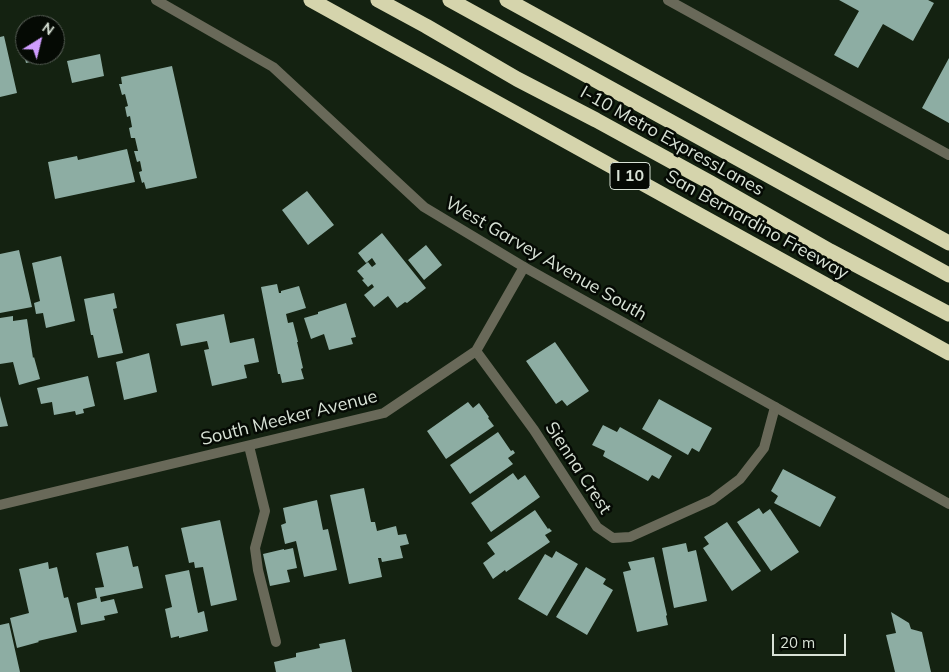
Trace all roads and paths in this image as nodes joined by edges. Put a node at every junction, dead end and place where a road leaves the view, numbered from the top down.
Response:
1 (156, 0) edge
2 (311, 0) edge
3 (378, 0) edge
4 (450, 0) edge
5 (507, 0) edge
6 (668, 0) edge
7 (949, 155) edge
8 (949, 243) edge
9 (524, 267) junction
10 (949, 275) edge
11 (949, 314) edge
12 (476, 351) junction
13 (949, 353) edge
14 (774, 407) junction
15 (249, 446) junction
16 (949, 504) edge
17 (0, 505) edge
18 (276, 642) dead end

1 - 9 street, West Garvey Avenue South
2 - 13 highway, San Bernardino Freeway / I 10
3 - 11 highway, I-10 Metro ExpressLanes
4 - 10 highway, I-10 Metro ExpressLanes
5 - 8 highway
6 - 7 street
9 - 12 street, South Meeker Avenue
9 - 14 street, West Garvey Avenue South
12 - 14 street, Sienna Crest
12 - 15 street, South Meeker Avenue
14 - 16 street, West Garvey Avenue South
15 - 17 street, South Meeker Avenue
15 - 18 street

